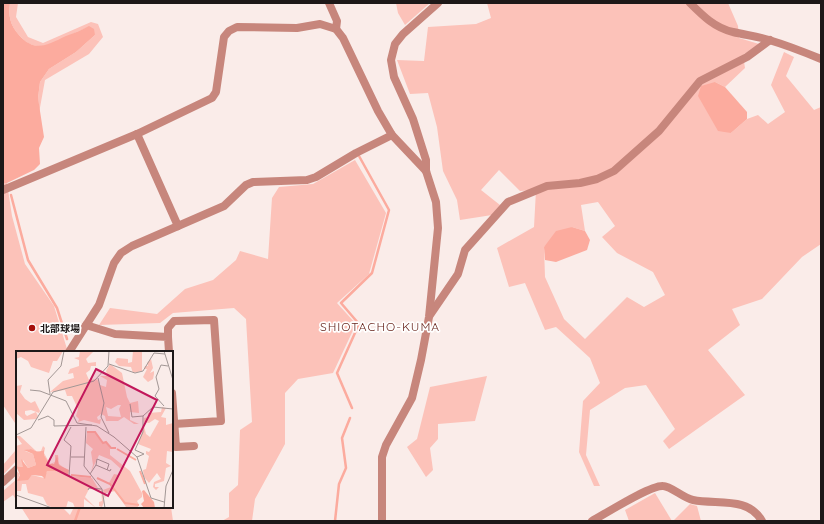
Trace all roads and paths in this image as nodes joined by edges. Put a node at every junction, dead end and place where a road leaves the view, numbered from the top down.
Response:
1 (329, 3) edge
2 (438, 3) edge
3 (690, 3) edge
4 (336, 30) junction
5 (770, 40) junction
6 (821, 59) edge
7 (137, 134) junction
8 (392, 134) junction
9 (426, 171) junction
10 (3, 190) edge
11 (178, 226) junction
12 (429, 317) junction
13 (86, 325) junction
14 (168, 337) junction
15 (70, 351) edge
16 (169, 351) edge
17 (173, 408) edge
18 (174, 424) junction
19 (194, 446) dead end
20 (16, 470) edge
21 (3, 482) edge
22 (382, 521) edge
23 (592, 521) edge
24 (762, 521) edge

1 - 4 street
2 - 9 street
3 - 5 street
4 - 7 street
4 - 8 street
5 - 6 street
5 - 12 street
7 - 10 street
7 - 11 street
8 - 9 street
8 - 11 street
9 - 12 street
11 - 13 street
12 - 22 street
13 - 14 street
13 - 15 street
14 - 16 street
14 - 18 street
17 - 18 street
18 - 19 street
20 - 21 street
23 - 24 street

